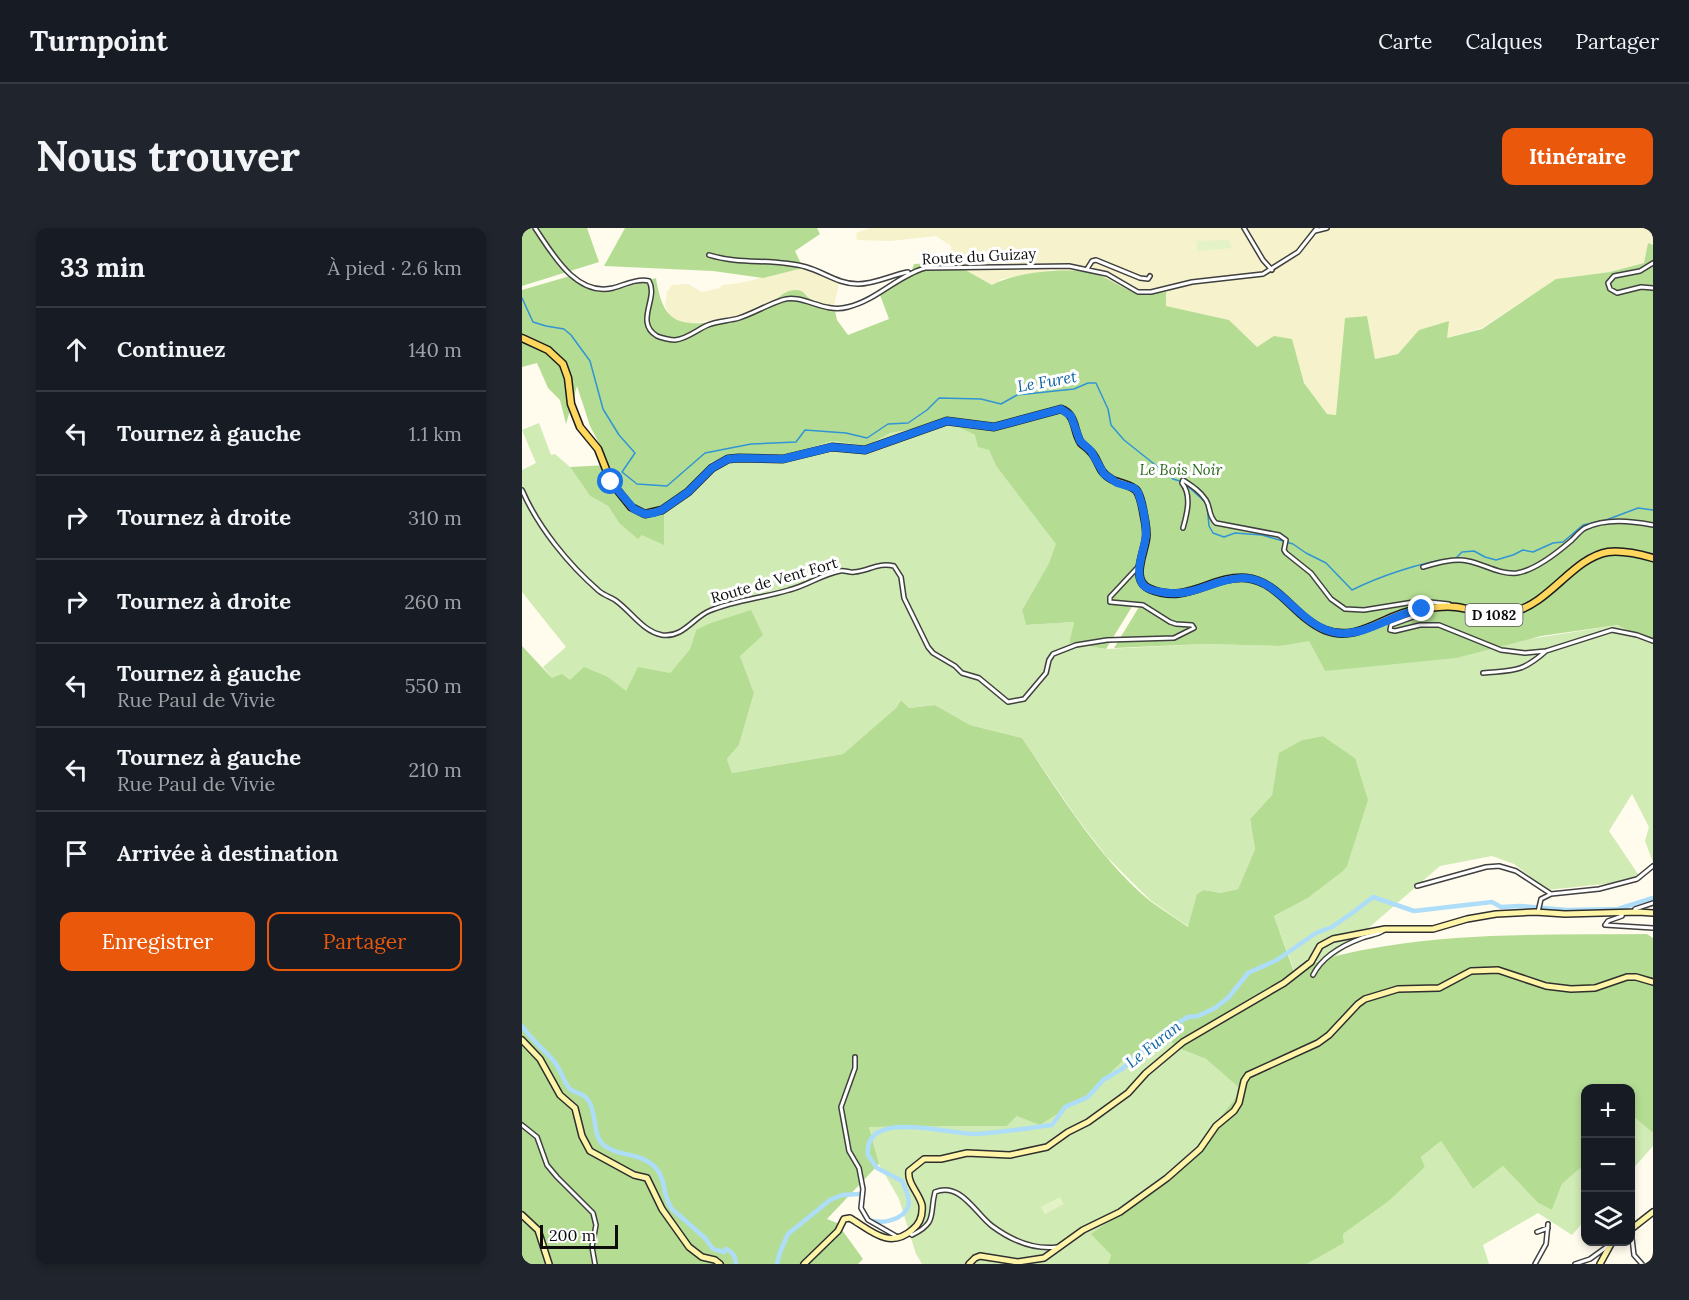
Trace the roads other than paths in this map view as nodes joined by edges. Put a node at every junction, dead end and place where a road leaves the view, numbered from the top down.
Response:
1 (535, 228) edge
2 (1244, 228) edge
3 (1327, 228) edge
4 (1316, 229) edge
5 (709, 255) dead end
6 (1653, 263) edge
7 (1087, 269) junction
8 (1272, 270) junction
9 (909, 272) junction
10 (1150, 276) dead end
11 (1653, 288) edge
12 (522, 338) edge
13 (522, 490) edge
14 (1653, 525) edge
15 (1183, 528) dead end
16 (1653, 558) edge
17 (1140, 567) junction
18 (1423, 567) dead end
19 (1453, 607) junction
20 (1415, 610) junction
21 (1653, 641) edge
22 (1546, 651) junction
23 (1483, 673) dead end
24 (1653, 866) edge
25 (1417, 886) dead end
26 (1551, 894) junction
27 (1653, 903) edge
28 (1538, 911) junction
29 (1634, 912) junction
30 (1623, 913) junction
31 (1653, 913) edge
32 (1653, 928) edge
33 (1385, 929) junction
34 (1313, 975) dead end
35 (1653, 982) edge
36 (522, 1040) edge
37 (855, 1057) dead end
38 (522, 1125) edge
39 (1653, 1212) edge
40 (522, 1215) edge
41 (1635, 1227) edge
42 (1537, 1232) dead end
43 (906, 1235) junction
44 (1608, 1246) edge
45 (1610, 1246) edge
46 (1633, 1246) edge
47 (1061, 1247) junction
48 (549, 1263) edge
49 (595, 1264) edge
50 (720, 1264) edge
51 (804, 1264) edge
52 (969, 1264) edge
53 (1535, 1264) edge
54 (1575, 1264) edge
55 (1600, 1264) edge
56 (1642, 1264) edge

1 - 9 street, Route du Guizay
2 - 8 street
3 - 4 street
4 - 8 street, Route du Guizay
5 - 9 street
6 - 11 street
7 - 8 street, Route du Guizay
7 - 9 street, Route du Guizay
7 - 10 street
12 - 17 main road, D 1082
13 - 17 street, Route de Vent Fort
14 - 18 street
15 - 19 street
16 - 19 main road, D 1082
17 - 20 main road, D 1082
19 - 20 main road, D 1082
20 - 22 street
21 - 22 street
22 - 23 street
24 - 26 street
25 - 26 street
26 - 28 street
27 - 29 street
28 - 30 street
28 - 33 street
29 - 30 street
29 - 31 street
30 - 32 street
33 - 34 street
33 - 43 street
35 - 47 street
36 - 50 street
37 - 43 street
38 - 49 street
39 - 41 street
40 - 48 street
42 - 53 street
43 - 47 street
43 - 51 street
44 - 54 street
45 - 55 street
46 - 56 street
47 - 52 street

